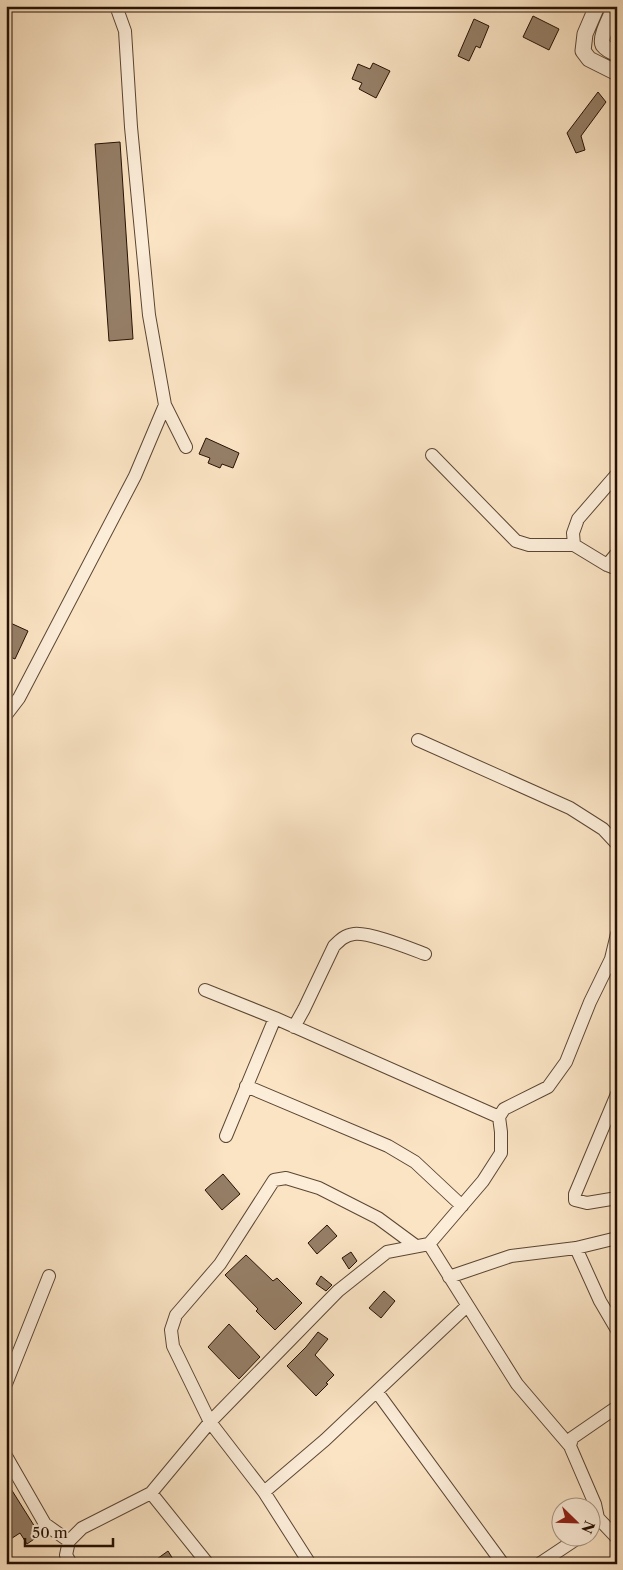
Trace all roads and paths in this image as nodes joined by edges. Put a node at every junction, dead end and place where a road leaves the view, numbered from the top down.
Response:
1 (116, 6) edge
2 (597, 6) edge
3 (615, 6) edge
4 (617, 54) edge
5 (617, 73) edge
6 (165, 405) junction
7 (186, 447) dead end
8 (432, 455) dead end
9 (617, 474) edge
10 (574, 545) junction
11 (617, 553) edge
12 (612, 567) edge
13 (6, 715) edge
14 (418, 740) dead end
15 (617, 844) edge
16 (617, 934) edge
17 (425, 954) dead end
18 (205, 990) dead end
19 (275, 1018) junction
20 (294, 1027) junction
21 (246, 1086) junction
22 (617, 1094) edge
23 (499, 1117) junction
24 (226, 1136) dead end
25 (617, 1198) edge
26 (462, 1206) junction
27 (617, 1238) edge
28 (429, 1244) junction
29 (416, 1246) junction
30 (576, 1248) junction
31 (49, 1276) dead end
32 (448, 1277) junction
33 (467, 1306) junction
34 (617, 1330) edge
35 (6, 1384) edge
36 (377, 1392) junction
37 (617, 1407) edge
38 (210, 1422) junction
39 (570, 1446) junction
40 (6, 1456) edge
41 (264, 1492) junction
42 (151, 1493) junction
43 (592, 1498) edge
44 (600, 1526) edge
45 (617, 1538) edge
46 (69, 1541) junction
47 (563, 1548) edge
48 (71, 1564) edge
49 (208, 1564) edge
50 (310, 1564) edge
51 (503, 1564) edge
52 (539, 1564) edge

1 - 6 street
2 - 5 street
3 - 4 street
6 - 7 street
6 - 13 street
8 - 10 street
9 - 10 street
10 - 12 street
11 - 12 street
14 - 15 street
16 - 23 street
17 - 20 street
18 - 19 street
19 - 20 street
19 - 21 street
20 - 23 street
21 - 24 street
21 - 26 street
22 - 25 street
23 - 26 street
26 - 28 street
27 - 30 street
28 - 29 street
28 - 32 street
29 - 38 street
29 - 38 street
30 - 32 street
30 - 34 street
31 - 35 street
32 - 33 street
33 - 36 street
33 - 39 street
36 - 41 street
36 - 51 street
37 - 39 street
38 - 41 street
38 - 42 street
39 - 43 street
40 - 46 street
41 - 50 street
42 - 46 street
42 - 49 street
44 - 45 street
46 - 48 street
47 - 52 street

